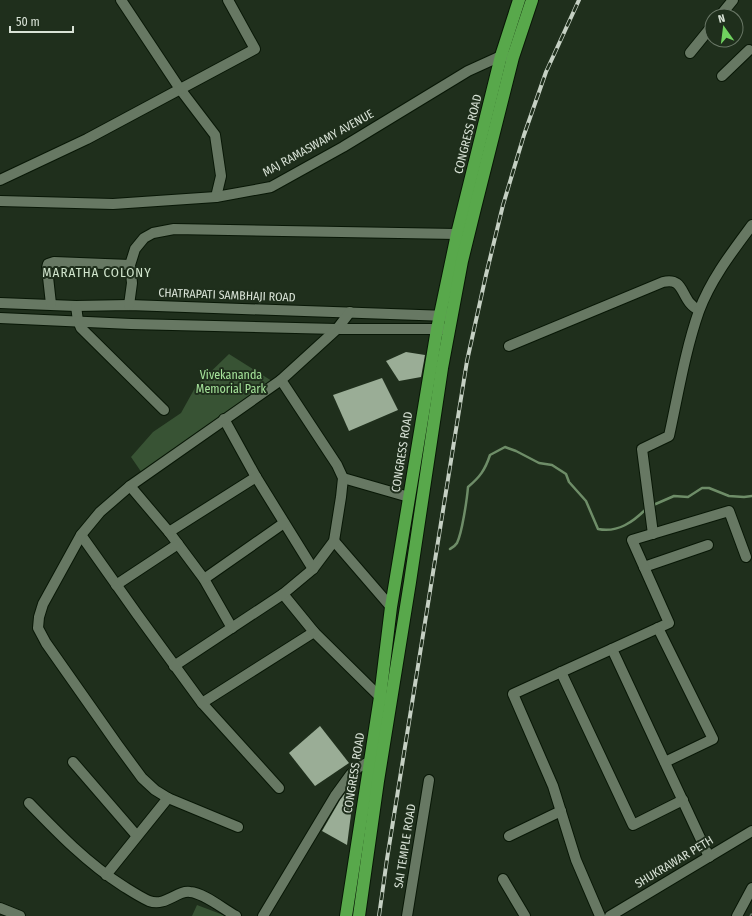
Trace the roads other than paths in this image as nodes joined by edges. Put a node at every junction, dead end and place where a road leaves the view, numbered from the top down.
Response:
1 (121, 0) edge
2 (228, 0) edge
3 (520, 0) edge
4 (532, 0) edge
5 (733, 0) edge
6 (726, 8) edge
7 (704, 36) edge
8 (749, 50) dead end
9 (690, 53) dead end
10 (507, 57) junction
11 (722, 76) dead end
12 (180, 89) junction
13 (0, 180) edge
14 (216, 197) junction
15 (0, 201) edge
16 (752, 225) edge
17 (457, 234) junction
18 (130, 265) junction
19 (0, 303) edge
20 (50, 304) junction
21 (129, 305) junction
22 (76, 306) junction
23 (699, 310) junction
24 (350, 312) junction
25 (439, 315) junction
26 (452, 317) junction
27 (0, 318) edge
28 (78, 321) junction
29 (337, 329) junction
30 (437, 329) junction
31 (450, 330) junction
32 (509, 346) dead end
33 (281, 380) junction
34 (164, 410) dead end
35 (224, 419) junction
36 (256, 477) junction
37 (343, 478) junction
38 (130, 486) junction
39 (409, 497) junction
40 (284, 523) junction
41 (169, 532) junction
42 (653, 534) junction
43 (81, 535) junction
44 (334, 541) junction
45 (178, 544) junction
46 (708, 545) dead end
47 (746, 557) dead end
48 (644, 567) junction
49 (313, 569) junction
50 (204, 579) junction
51 (116, 585) junction
52 (283, 594) junction
53 (391, 607) junction
54 (232, 628) junction
55 (658, 628) junction
56 (314, 632) junction
57 (612, 649) junction
58 (174, 666) junction
59 (561, 672) junction
60 (380, 697) junction
61 (391, 701) junction
62 (202, 703) junction
63 (73, 762) dead end
64 (369, 762) junction
65 (665, 762) junction
66 (429, 780) dead end
67 (279, 788) dead end
68 (168, 798) junction
69 (683, 800) junction
70 (29, 803) dead end
71 (561, 811) junction
72 (238, 827) dead end
73 (752, 831) edge
74 (137, 836) junction
75 (509, 836) dead end
76 (709, 857) junction
77 (106, 875) junction
78 (503, 879) dead end
79 (752, 888) edge
80 (626, 906) junction
81 (0, 908) edge
82 (20, 916) edge
83 (236, 916) edge
84 (263, 916) edge
85 (346, 916) edge
86 (359, 916) edge
87 (407, 916) edge
88 (525, 916) edge
89 (600, 916) edge
90 (610, 916) edge
91 (621, 916) edge
92 (737, 916) edge

1 - 12 street
2 - 12 street
3 - 10 highway, CONGRESS ROAD
4 - 10 highway, CONGRESS ROAD
5 - 6 street
7 - 9 street
8 - 11 street
10 - 14 street, MAJ RAMASWAMY AVENUE
10 - 17 highway, CONGRESS ROAD
10 - 26 highway, CONGRESS ROAD
12 - 13 street
12 - 14 street
14 - 15 street, MAJ RAMASWAMY AVENUE
16 - 23 street
17 - 18 street
17 - 25 highway, CONGRESS ROAD
18 - 20 street
18 - 21 street
19 - 20 street, CHATRAPATI SAMBHAJI ROAD
20 - 22 street, CHATRAPATI SAMBHAJI ROAD
21 - 22 street, CHATRAPATI SAMBHAJI ROAD
21 - 24 street, CHATRAPATI SAMBHAJI ROAD
22 - 28 street
23 - 32 street
23 - 42 street
24 - 25 street, CHATRAPATI SAMBHAJI ROAD
24 - 29 street
25 - 26 street, CHATRAPATI SAMBHAJI ROAD
25 - 30 highway, CONGRESS ROAD
26 - 31 highway, CONGRESS ROAD
27 - 28 street
28 - 29 street
28 - 34 street
29 - 30 street
29 - 33 street
30 - 31 street
30 - 39 highway, CONGRESS ROAD
31 - 61 highway, CONGRESS ROAD
33 - 35 street
33 - 37 street
35 - 36 street
35 - 38 street
36 - 40 street
36 - 41 street
37 - 39 street
37 - 44 street
38 - 41 street
38 - 43 street
39 - 53 highway, CONGRESS ROAD
40 - 49 street
40 - 50 street
41 - 45 street
42 - 47 street
42 - 48 street
43 - 51 street
43 - 68 street
44 - 49 street
44 - 53 street
45 - 50 street
45 - 51 street
46 - 48 street
48 - 55 street
49 - 52 street
50 - 54 street
51 - 58 street
52 - 54 street
52 - 56 street
53 - 60 highway, CONGRESS ROAD
54 - 58 street
55 - 57 street
55 - 65 street
56 - 60 street
56 - 62 street
57 - 59 street
57 - 65 street
58 - 62 street
59 - 69 street
59 - 71 street
60 - 61 street
60 - 64 highway, CONGRESS ROAD
61 - 86 highway, CONGRESS ROAD
62 - 67 street
63 - 74 street
64 - 84 street
64 - 85 highway, CONGRESS ROAD
65 - 69 street
66 - 87 street, SAI TEMPLE ROAD
68 - 72 street
68 - 74 street
69 - 76 street
70 - 77 street
71 - 75 street
71 - 89 street
73 - 76 street, SHUKRAWAR PETH
74 - 77 street
76 - 80 street, SHUKRAWAR PETH
77 - 83 street
78 - 88 street
79 - 92 street
80 - 90 street, SHUKRAWAR PETH
80 - 91 street
81 - 82 street

